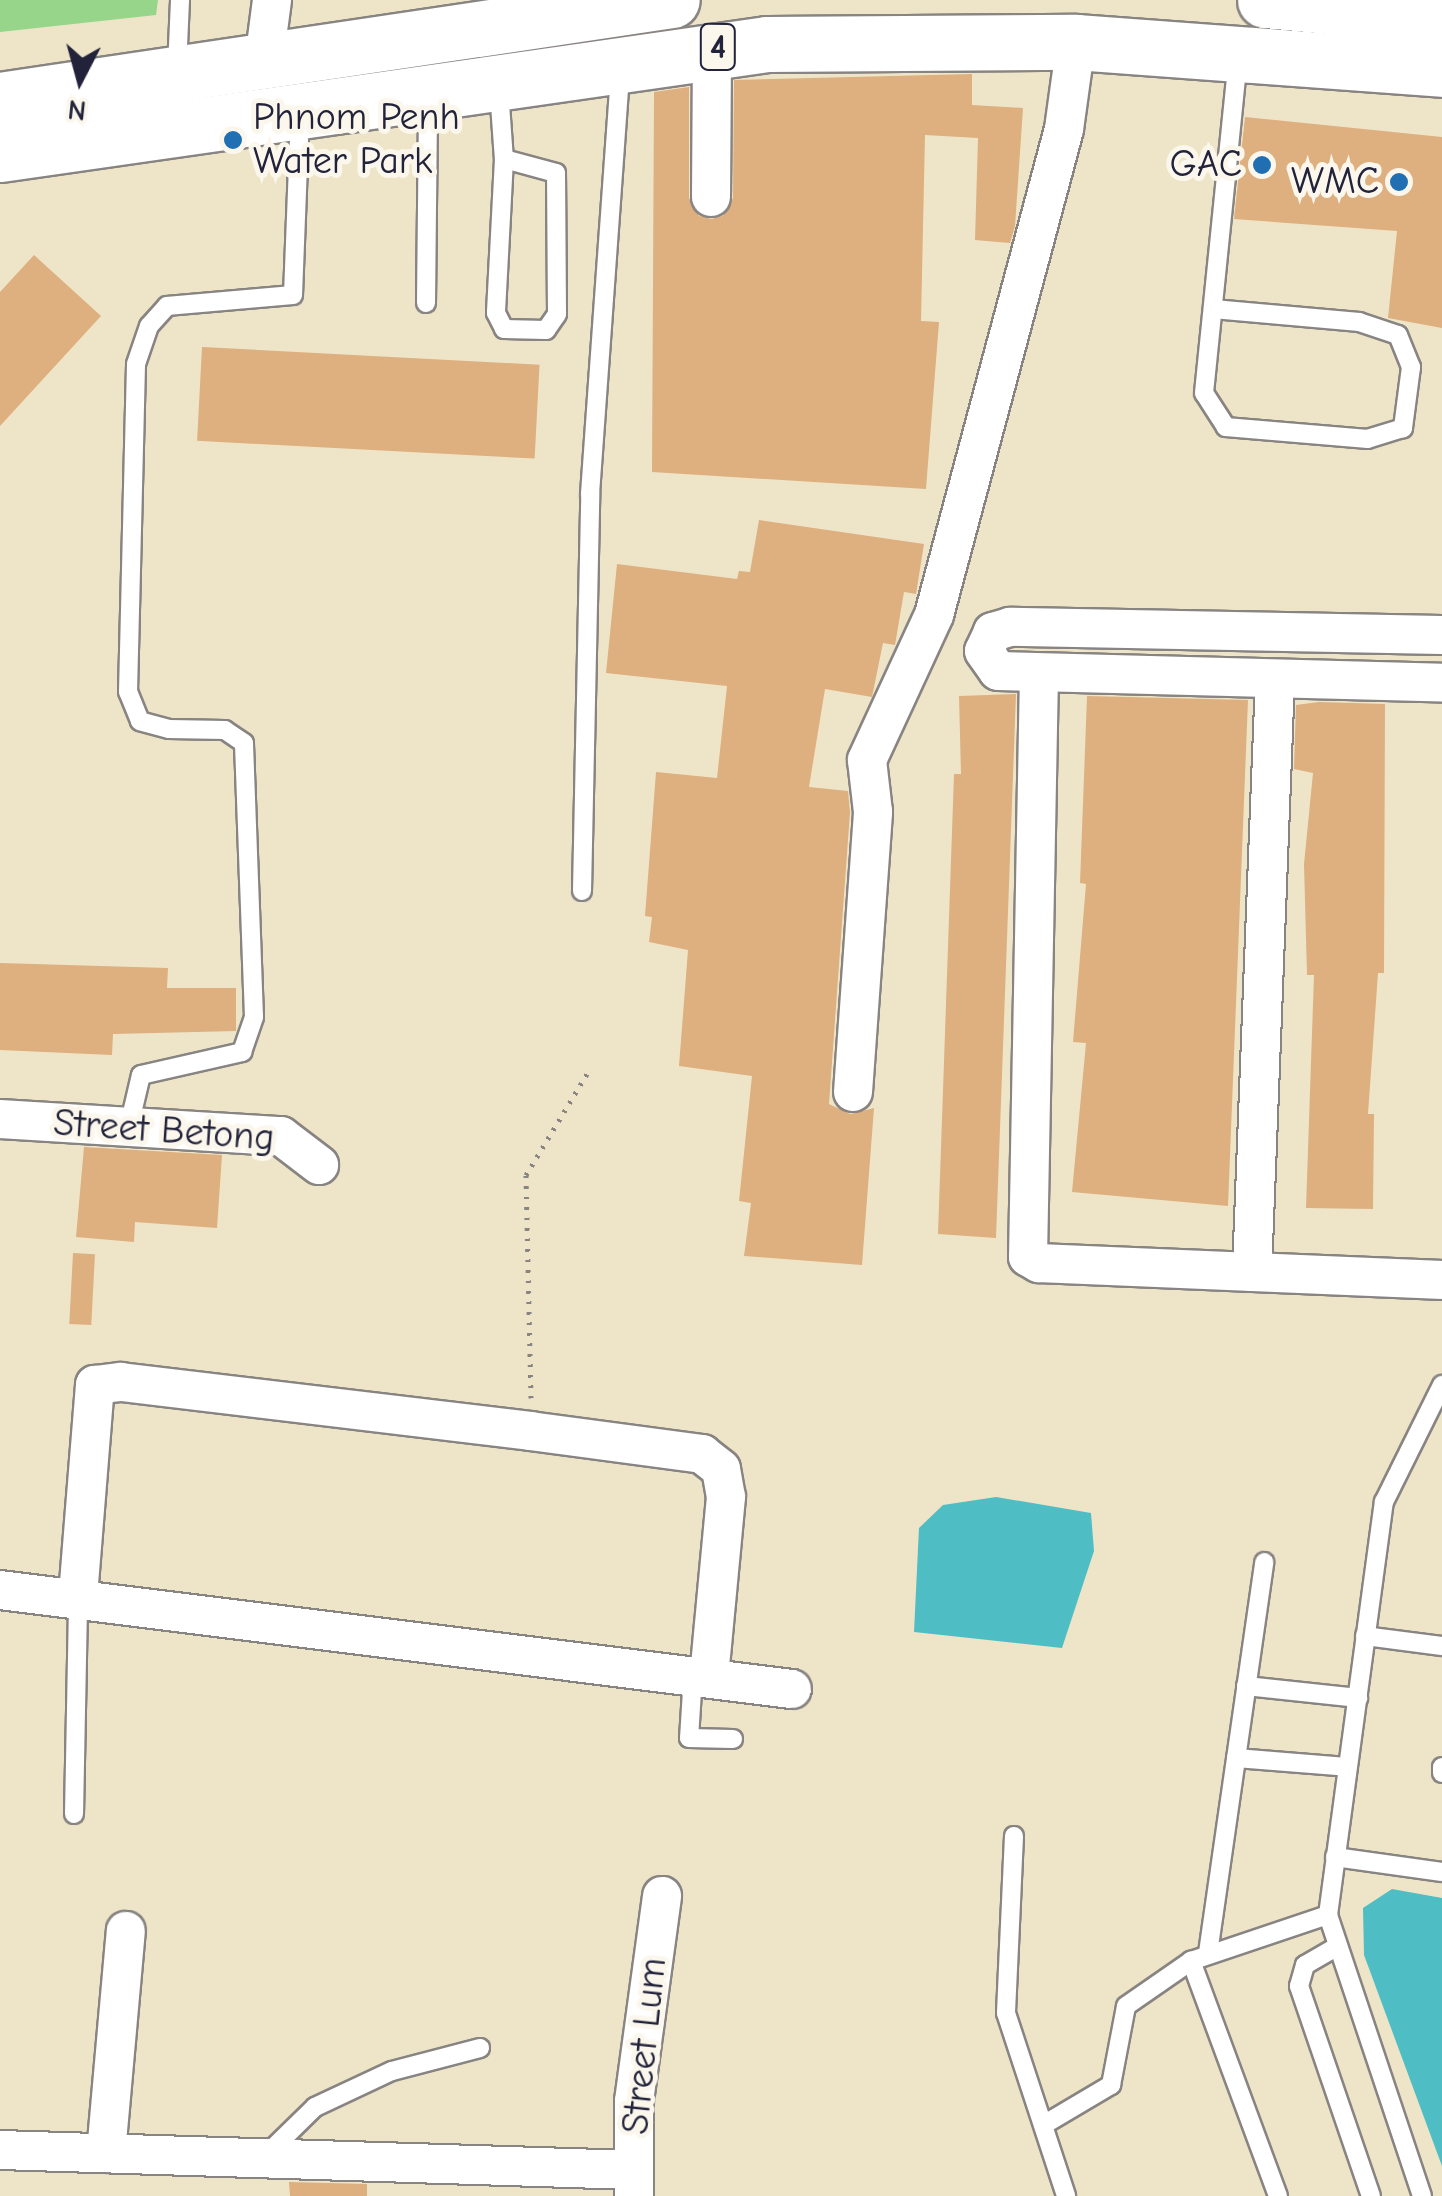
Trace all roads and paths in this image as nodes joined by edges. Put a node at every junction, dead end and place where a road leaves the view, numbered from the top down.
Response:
1 (180, 0) edge
2 (272, 0) edge
3 (672, 0) edge
4 (1265, 0) edge
5 (1437, 10) edge
6 (1076, 42) junction
7 (712, 48) junction
8 (1239, 52) junction
9 (264, 61) junction
10 (618, 62) junction
11 (1442, 68) edge
12 (498, 80) junction
13 (427, 90) junction
14 (0, 100) edge
15 (181, 101) junction
16 (300, 110) junction
17 (0, 154) edge
18 (504, 160) junction
19 (711, 197) dead end
20 (426, 302) dead end
21 (1213, 309) junction
22 (1442, 635) edge
23 (1039, 674) junction
24 (1275, 680) junction
25 (1442, 683) edge
26 (582, 891) dead end
27 (590, 1070) dead end
28 (853, 1092) dead end
29 (0, 1119) edge
30 (129, 1126) junction
31 (319, 1165) dead end
32 (1252, 1272) junction
33 (1442, 1280) edge
34 (1442, 1385) edge
35 (530, 1432) junction
36 (1264, 1562) dead end
37 (0, 1590) edge
38 (78, 1596) junction
39 (1365, 1636) junction
40 (1442, 1646) edge
41 (701, 1676) junction
42 (1246, 1686) junction
43 (792, 1689) dead end
44 (1358, 1698) junction
45 (734, 1739) dead end
46 (1236, 1758) junction
47 (1347, 1768) junction
48 (74, 1814) dead end
49 (1014, 1836) dead end
50 (1335, 1857) junction
51 (1442, 1872) edge
52 (662, 1896) dead end
53 (1328, 1915) junction
54 (126, 1932) dead end
55 (1338, 1946) junction
56 (1200, 1957) junction
57 (480, 2048) dead end
58 (1044, 2124) junction
59 (0, 2150) edge
60 (106, 2153) junction
61 (263, 2158) junction
62 (634, 2183) edge
63 (1066, 2196) edge
64 (1278, 2196) edge
65 (1371, 2196) edge
66 (1422, 2196) edge

1 - 15 lane
2 - 9 street
3 - 9 highway, 4
4 - 5 highway
6 - 7 highway, 4
6 - 8 highway, 4
6 - 28 street
7 - 10 highway, 4
7 - 19 street
8 - 11 highway, 4
8 - 21 lane
9 - 15 highway, 4
10 - 12 highway, 4
10 - 26 lane
12 - 13 highway, 4
12 - 18 lane
13 - 16 highway, 4
13 - 20 lane
14 - 15 highway, 4
15 - 16 highway, 4
15 - 17 highway, 4
16 - 30 lane
18 - 18 lane
21 - 21 lane
22 - 23 street
23 - 24 street
23 - 32 street
24 - 25 street
24 - 32 street
27 - 35 path
29 - 30 street, Street Betong
30 - 31 street, Street Betong
32 - 33 street
34 - 39 lane
35 - 38 street
35 - 41 street
36 - 42 lane
37 - 38 street
38 - 41 street
38 - 48 lane
39 - 40 lane
39 - 44 lane
41 - 43 street
41 - 45 lane
42 - 44 lane
42 - 46 lane
44 - 47 lane
46 - 47 lane
46 - 56 lane
47 - 50 lane
49 - 58 lane
50 - 51 lane
50 - 53 lane
52 - 62 street, Street Lum
53 - 55 lane
53 - 56 lane
54 - 60 street
55 - 65 lane
55 - 66 lane
56 - 58 lane
56 - 64 lane
57 - 61 lane
58 - 63 lane
59 - 60 street
60 - 61 street
61 - 62 street

